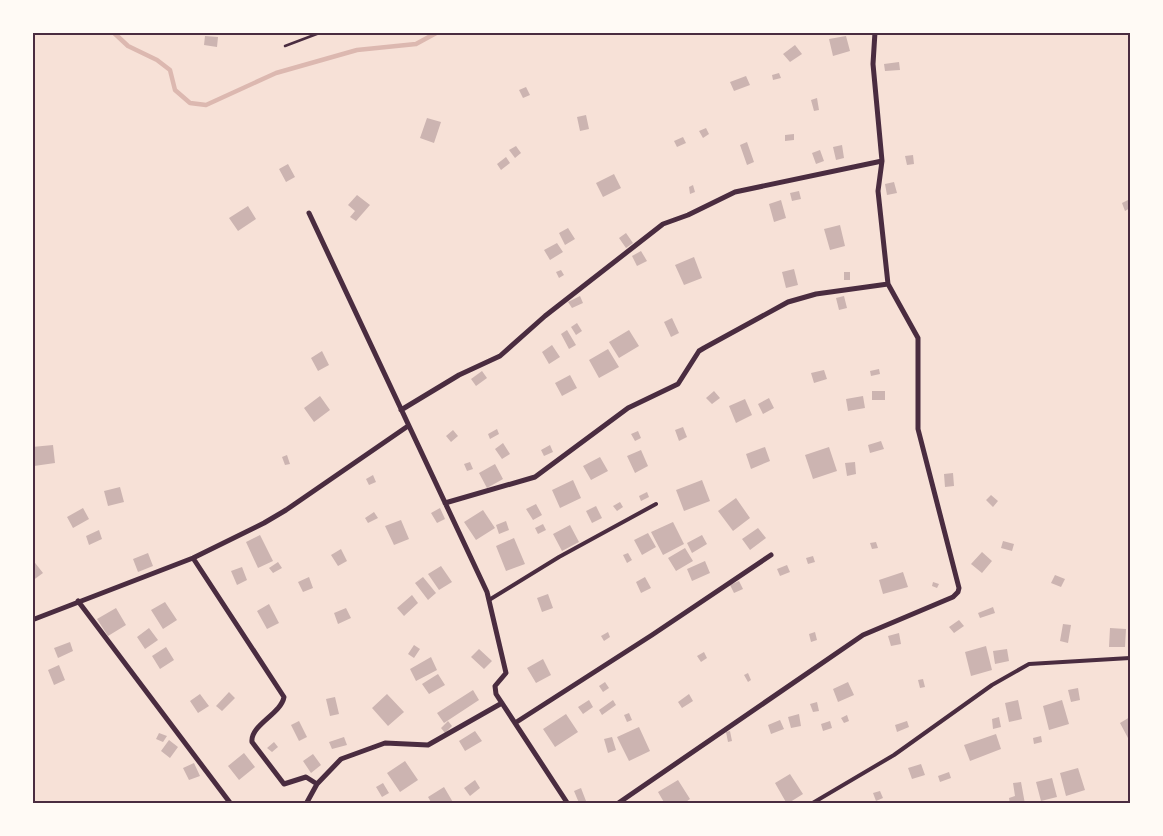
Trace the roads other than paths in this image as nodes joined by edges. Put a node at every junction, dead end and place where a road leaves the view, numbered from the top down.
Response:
1 (875, 32) edge
2 (882, 161) junction
3 (309, 214) dead end
4 (888, 284) junction
5 (401, 410) junction
6 (408, 426) junction
7 (445, 503) junction
8 (656, 504) dead end
9 (771, 555) dead end
10 (193, 558) junction
11 (489, 600) junction
12 (78, 602) junction
13 (32, 620) edge
14 (1130, 658) edge
15 (502, 702) junction
16 (515, 723) junction
17 (317, 784) junction
18 (232, 804) edge
19 (306, 804) edge
20 (568, 804) edge
21 (617, 804) edge
22 (811, 804) edge

1 - 2 street
2 - 4 street
2 - 5 street
3 - 5 street
4 - 7 street
4 - 21 street
5 - 6 street
6 - 7 street
6 - 10 street
7 - 11 street
8 - 11 lane
9 - 16 street
10 - 12 street
10 - 17 street
11 - 15 street
12 - 13 street
12 - 18 street
14 - 22 lane
15 - 16 street
15 - 17 street
16 - 20 street
17 - 19 street

